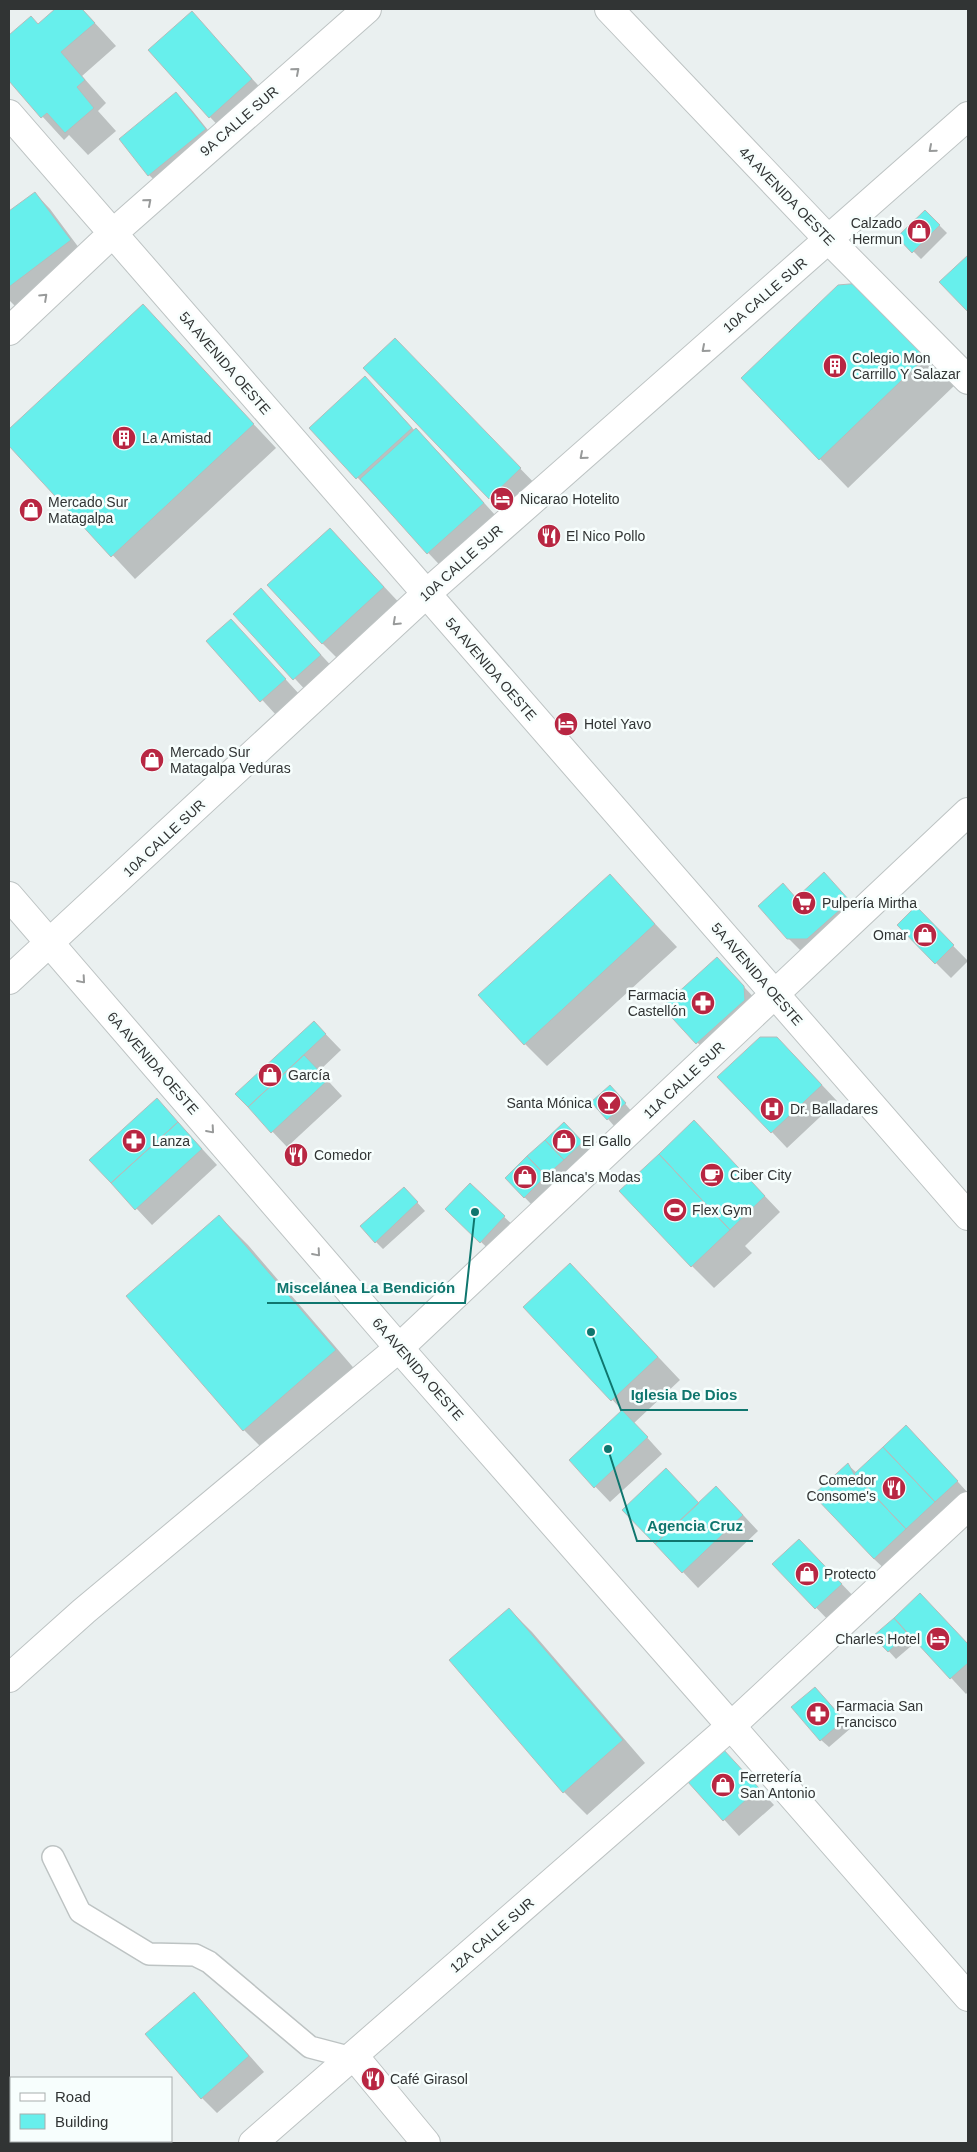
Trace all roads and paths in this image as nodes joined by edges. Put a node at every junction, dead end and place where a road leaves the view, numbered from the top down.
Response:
1 (367, 9) edge
2 (609, 9) edge
3 (9, 114) edge
4 (968, 116) edge
5 (112, 234) junction
6 (829, 240) junction
7 (9, 331) edge
8 (968, 380) edge
9 (426, 594) junction
10 (968, 812) edge
11 (11, 905) edge
12 (50, 944) junction
13 (9, 980) edge
14 (774, 994) junction
15 (968, 1216) edge
16 (399, 1348) junction
17 (968, 1506) edge
18 (9, 1678) edge
19 (731, 1726) junction
20 (53, 1857) dead end
21 (968, 1997) edge
22 (353, 2057) junction
23 (253, 2143) edge
24 (426, 2143) edge

5 -> 1 street, 9A CALLE SUR
2 - 6 street, 4A AVENIDA OESTE
3 - 5 street, 5A AVENIDA OESTE
4 -> 6 street, 10A CALLE SUR
7 -> 5 street, 9A CALLE SUR
5 - 9 street, 5A AVENIDA OESTE
6 - 8 street, 4A AVENIDA OESTE
6 -> 9 street, 10A CALLE SUR
9 -> 12 street, 10A CALLE SUR
9 - 14 street, 5A AVENIDA OESTE
10 - 14 street, 11A CALLE SUR
11 - 12 street, 6A AVENIDA OESTE
12 - 13 street, 10A CALLE SUR
12 -> 16 street, 6A AVENIDA OESTE
14 - 15 street, 5A AVENIDA OESTE
14 - 16 street, 11A CALLE SUR
16 - 18 street, 11A CALLE SUR
16 - 19 street, 6A AVENIDA OESTE
17 - 19 street, 12A CALLE SUR
19 - 21 street, 6A AVENIDA OESTE
19 - 22 street, 12A CALLE SUR
20 - 22 lane
22 - 23 street, 12A CALLE SUR
22 - 24 street

